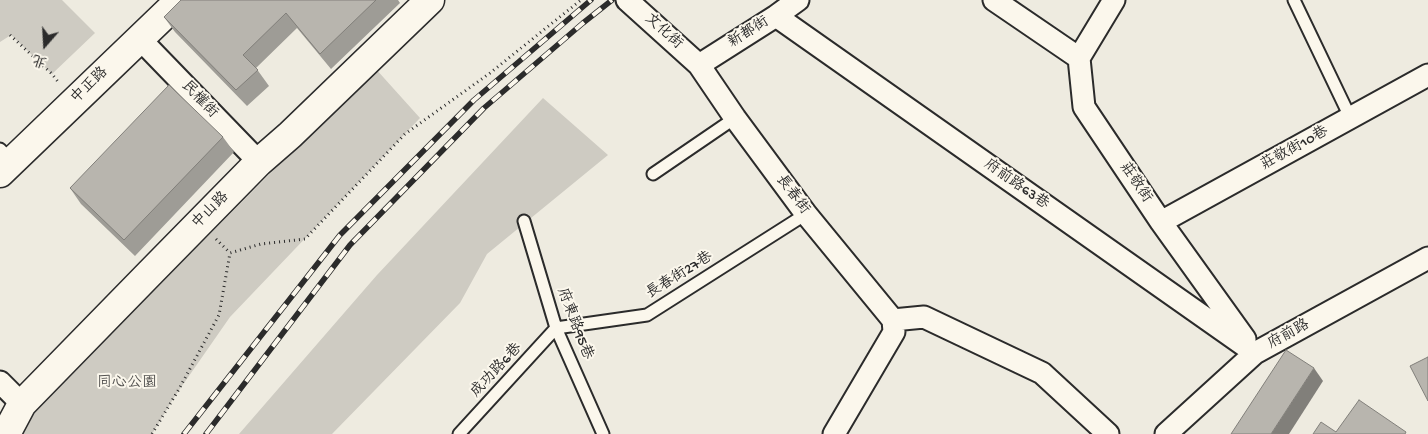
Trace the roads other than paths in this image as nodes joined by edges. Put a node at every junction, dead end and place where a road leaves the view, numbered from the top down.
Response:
1 (180, 0) edge
2 (430, 0) edge
3 (627, 0) edge
4 (798, 0) edge
5 (994, 0) edge
6 (1114, 0) edge
7 (1294, 0) edge
8 (776, 16) junction
9 (139, 38) junction
10 (1079, 58) junction
11 (699, 65) junction
12 (1428, 76) edge
13 (735, 118) junction
14 (1351, 118) junction
15 (4, 161) edge
16 (259, 162) junction
17 (653, 174) dead end
18 (806, 214) junction
19 (524, 221) dead end
20 (1162, 222) junction
21 (1428, 258) edge
22 (893, 320) junction
23 (556, 328) junction
24 (1255, 354) junction
25 (0, 382) edge
26 (22, 404) junction
27 (6, 434) edge
28 (459, 434) edge
29 (604, 434) edge
30 (834, 434) edge
31 (1108, 434) edge
32 (1166, 434) edge

1 - 9 street, 中正路
2 - 16 street, 中山路
3 - 11 street, 文化街
4 - 8 street, 新都街
5 - 10 street
6 - 10 street
7 - 14 lane
8 - 11 street, 新都街
8 - 24 street, 府前路63巷
9 - 15 street, 中正路
9 - 16 street, 民權街
10 - 20 street, 莊敬街
11 - 13 street, 長春街
12 - 14 street, 莊敬街10巷
13 - 17 lane
13 - 18 street, 長春街
14 - 20 street, 莊敬街10巷
16 - 26 street, 中山路
18 - 22 street, 長春街
18 - 23 lane, 長春街27巷
19 - 23 lane, 府東路95巷
20 - 24 street, 莊敬街
21 - 24 street, 府前路
22 - 30 street
22 - 31 street
23 - 28 lane, 成功路6巷
23 - 29 lane, 府東路95巷
24 - 32 street, 府前路
25 - 26 street
26 - 27 street, 中山路

